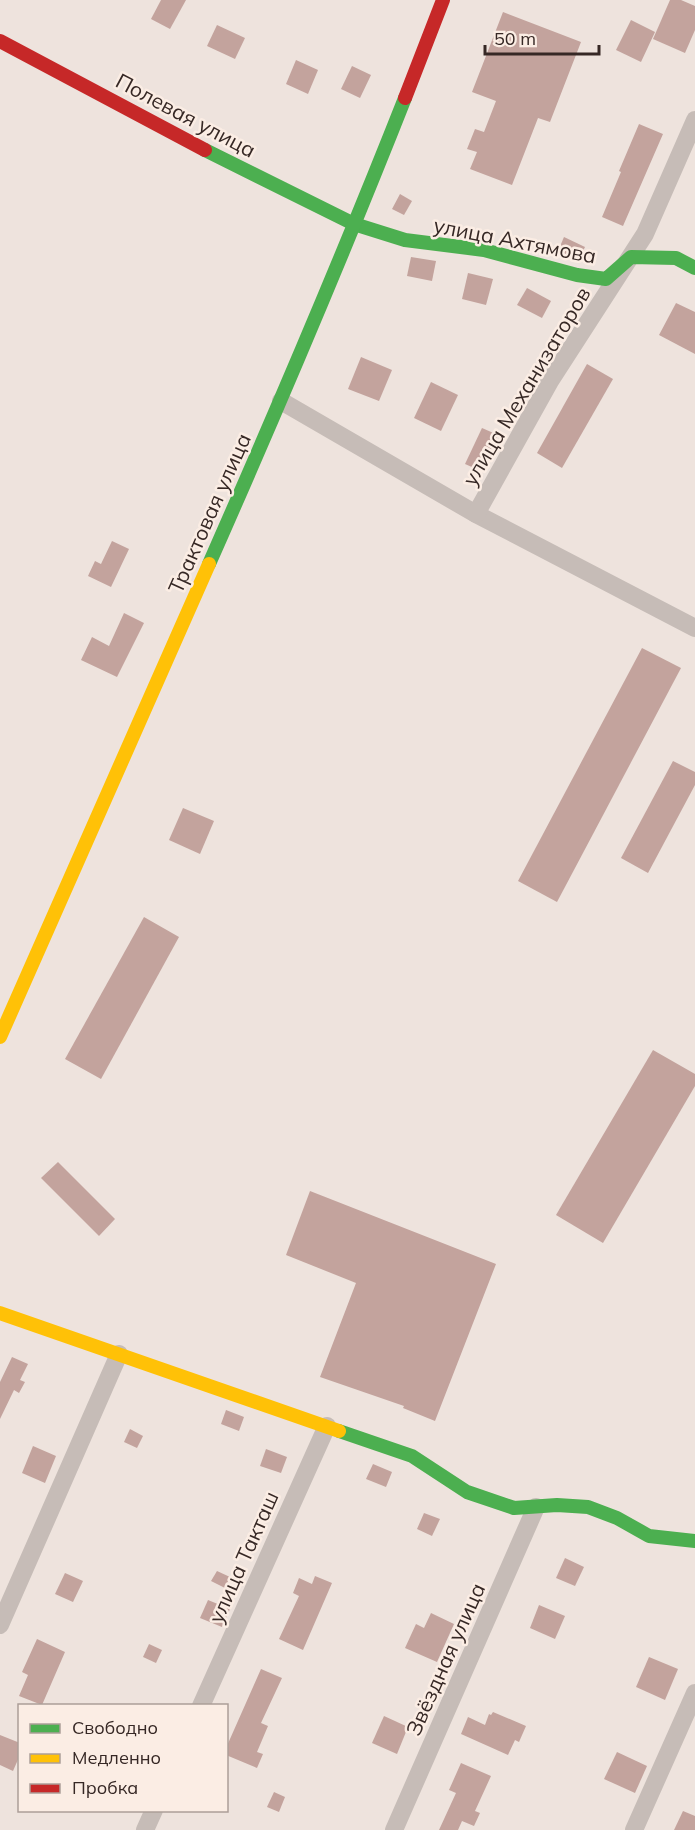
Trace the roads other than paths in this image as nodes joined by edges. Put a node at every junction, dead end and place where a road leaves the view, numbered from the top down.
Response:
1 (443, 0) edge
2 (0, 41) edge
3 (695, 120) edge
4 (354, 224) junction
5 (631, 257) junction
6 (695, 268) edge
7 (281, 401) junction
8 (476, 514) junction
9 (695, 628) edge
10 (0, 1037) edge
11 (0, 1313) edge
12 (119, 1354) junction
13 (327, 1426) junction
14 (536, 1507) junction
15 (695, 1541) edge
16 (0, 1625) edge
17 (695, 1693) edge
18 (202, 1704) edge
19 (153, 1812) edge
20 (145, 1830) edge
21 (394, 1830) edge
22 (634, 1830) edge

1 - 4 street, Трактовая улица
2 - 4 street, Полевая улица
3 - 5 street, улица Механизаторов
4 - 5 street, улица Ахтямова
4 - 7 street, Трактовая улица
5 - 6 street
5 - 8 street, улица Механизаторов
7 - 8 street
7 - 10 street, Трактовая улица
8 - 9 street
11 - 12 street
12 - 13 street
12 - 16 street
13 - 14 street
13 - 18 street, улица Такташ
14 - 15 street
14 - 21 street, Звёздная улица
17 - 22 street
19 - 20 street

